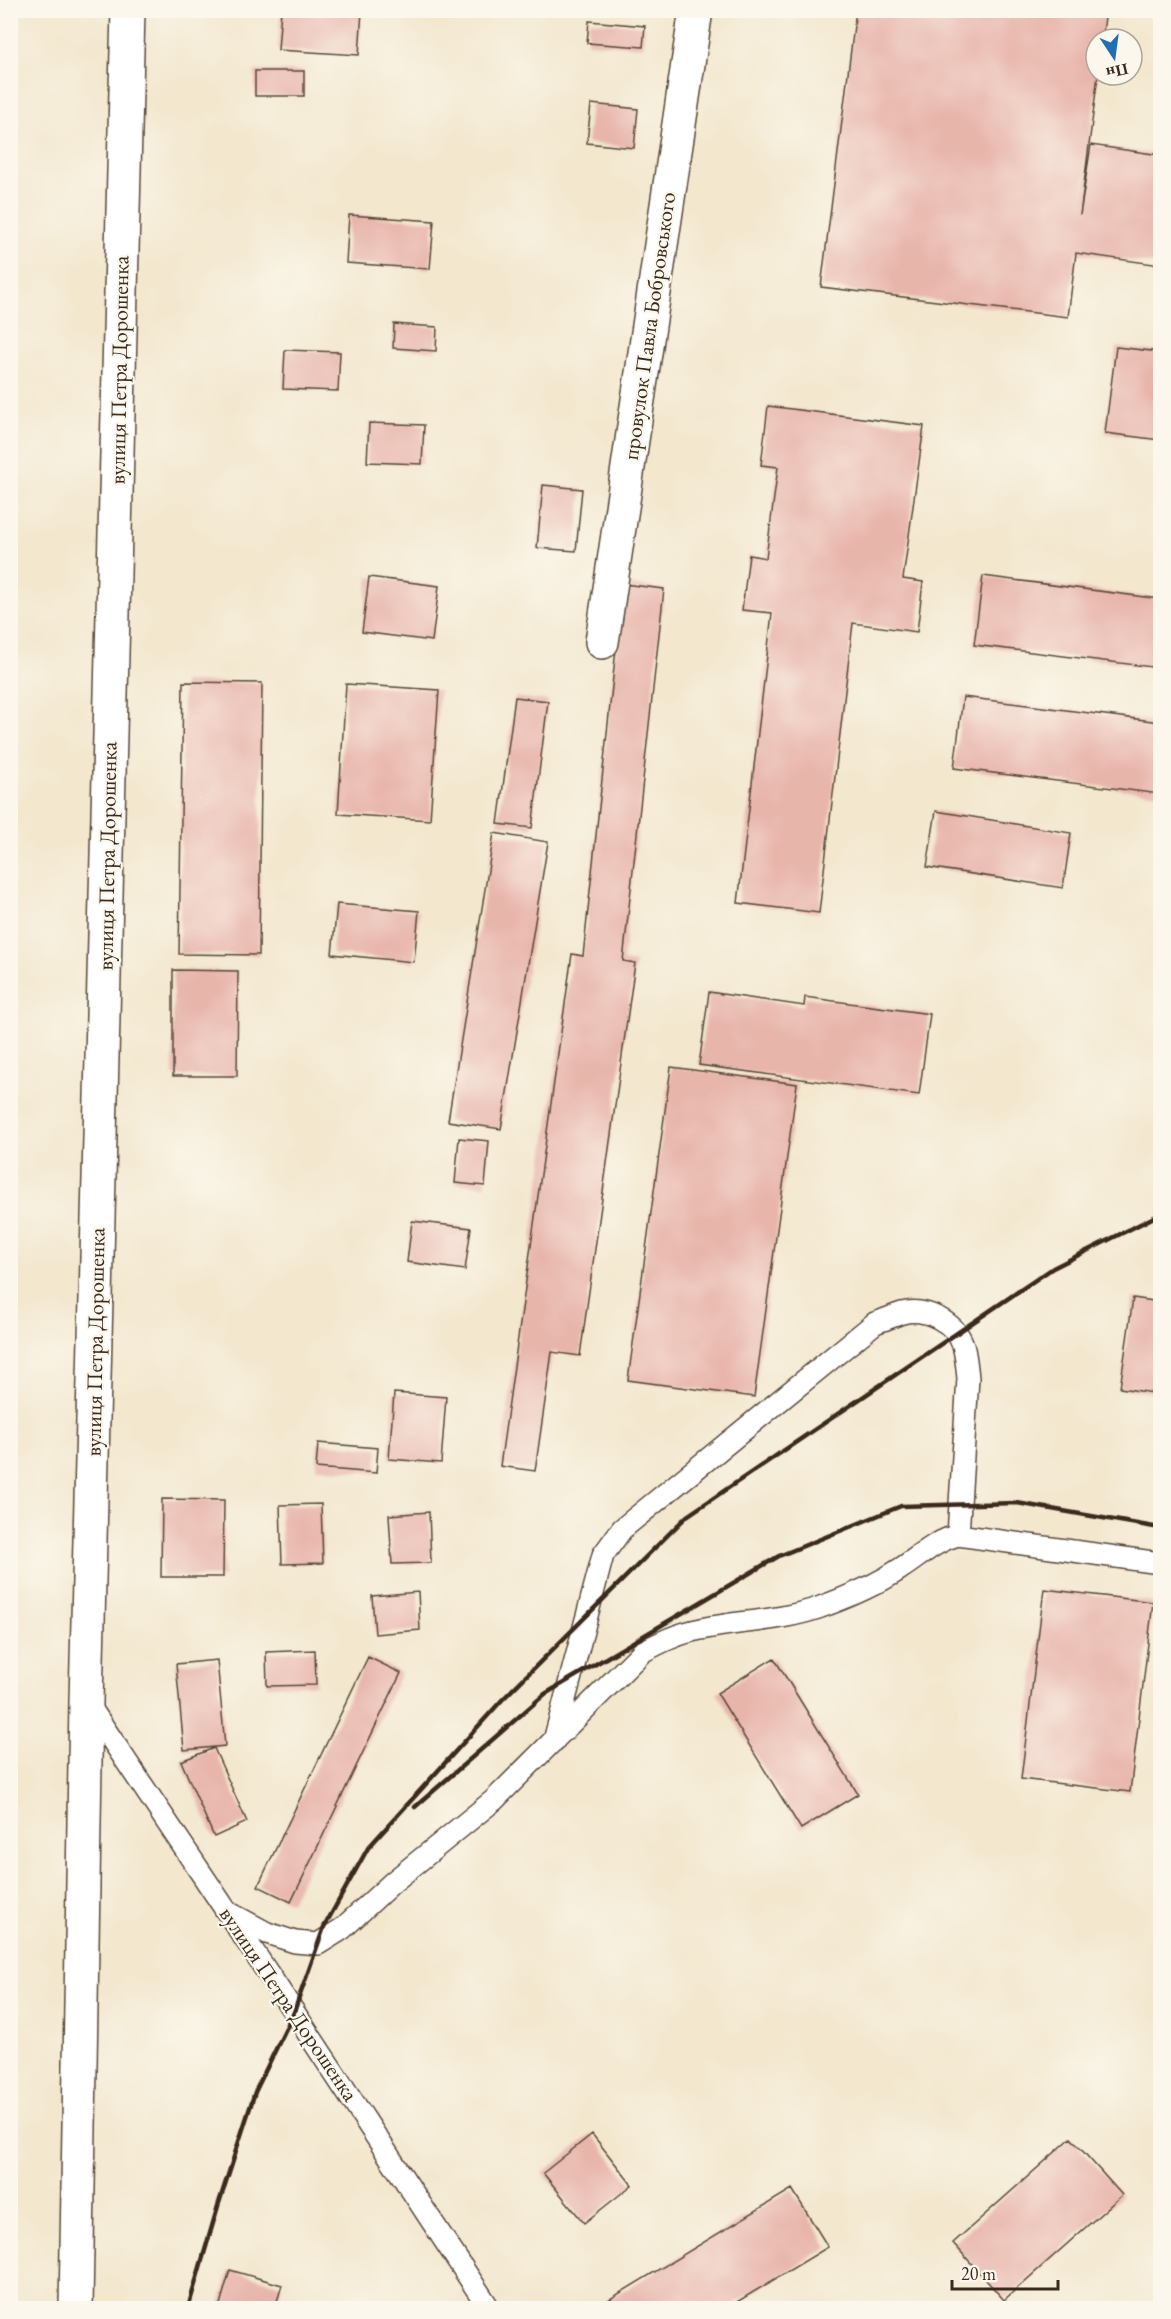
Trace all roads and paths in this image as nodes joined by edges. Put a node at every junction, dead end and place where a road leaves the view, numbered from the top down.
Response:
1 (128, 10) edge
2 (696, 10) edge
3 (602, 642) dead end
4 (958, 1535) junction
5 (1161, 1563) edge
6 (87, 1701) junction
7 (553, 1744) junction
8 (228, 1912) junction
9 (76, 2308) edge
10 (489, 2308) edge

1 - 6 street, вулиця Петра Дорошенка
2 - 3 street, провулок Павла Бобровського
4 - 5 lane
4 - 7 lane
4 - 7 lane
6 - 8 lane, вулиця Петра Дорошенка
6 - 9 street, вулиця Петра Дорошенка
7 - 8 lane
8 - 10 lane, вулиця Петра Дорошенка

